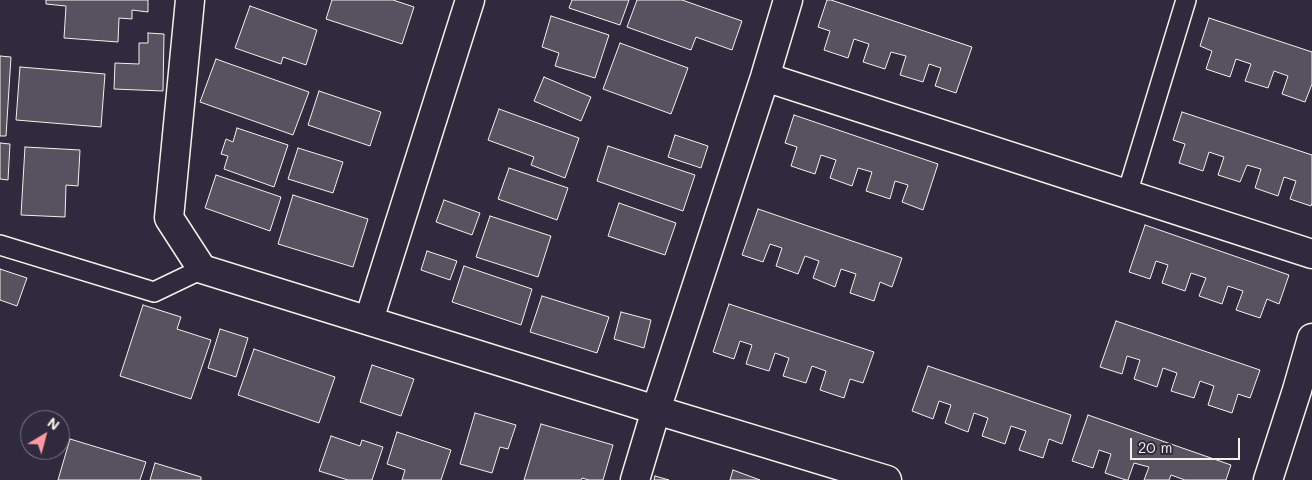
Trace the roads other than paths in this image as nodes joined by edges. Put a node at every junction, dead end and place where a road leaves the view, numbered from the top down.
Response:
1 (190, 0) edge
2 (470, 0) edge
3 (788, 0) edge
4 (1186, 0) edge
5 (765, 78) junction
6 (1127, 194) junction
7 (0, 245) edge
8 (1312, 254) edge
9 (202, 269) junction
10 (369, 320) junction
11 (1312, 338) edge
12 (1304, 392) edge
13 (656, 410) junction
14 (635, 480) edge
15 (887, 480) edge
16 (1268, 480) edge

1 - 9 street
2 - 10 street
3 - 5 street
4 - 6 lane
5 - 6 street
5 - 13 street
6 - 8 street
7 - 9 lane
9 - 10 street
10 - 13 street
11 - 12 street
12 - 16 street
13 - 14 street
13 - 15 street

